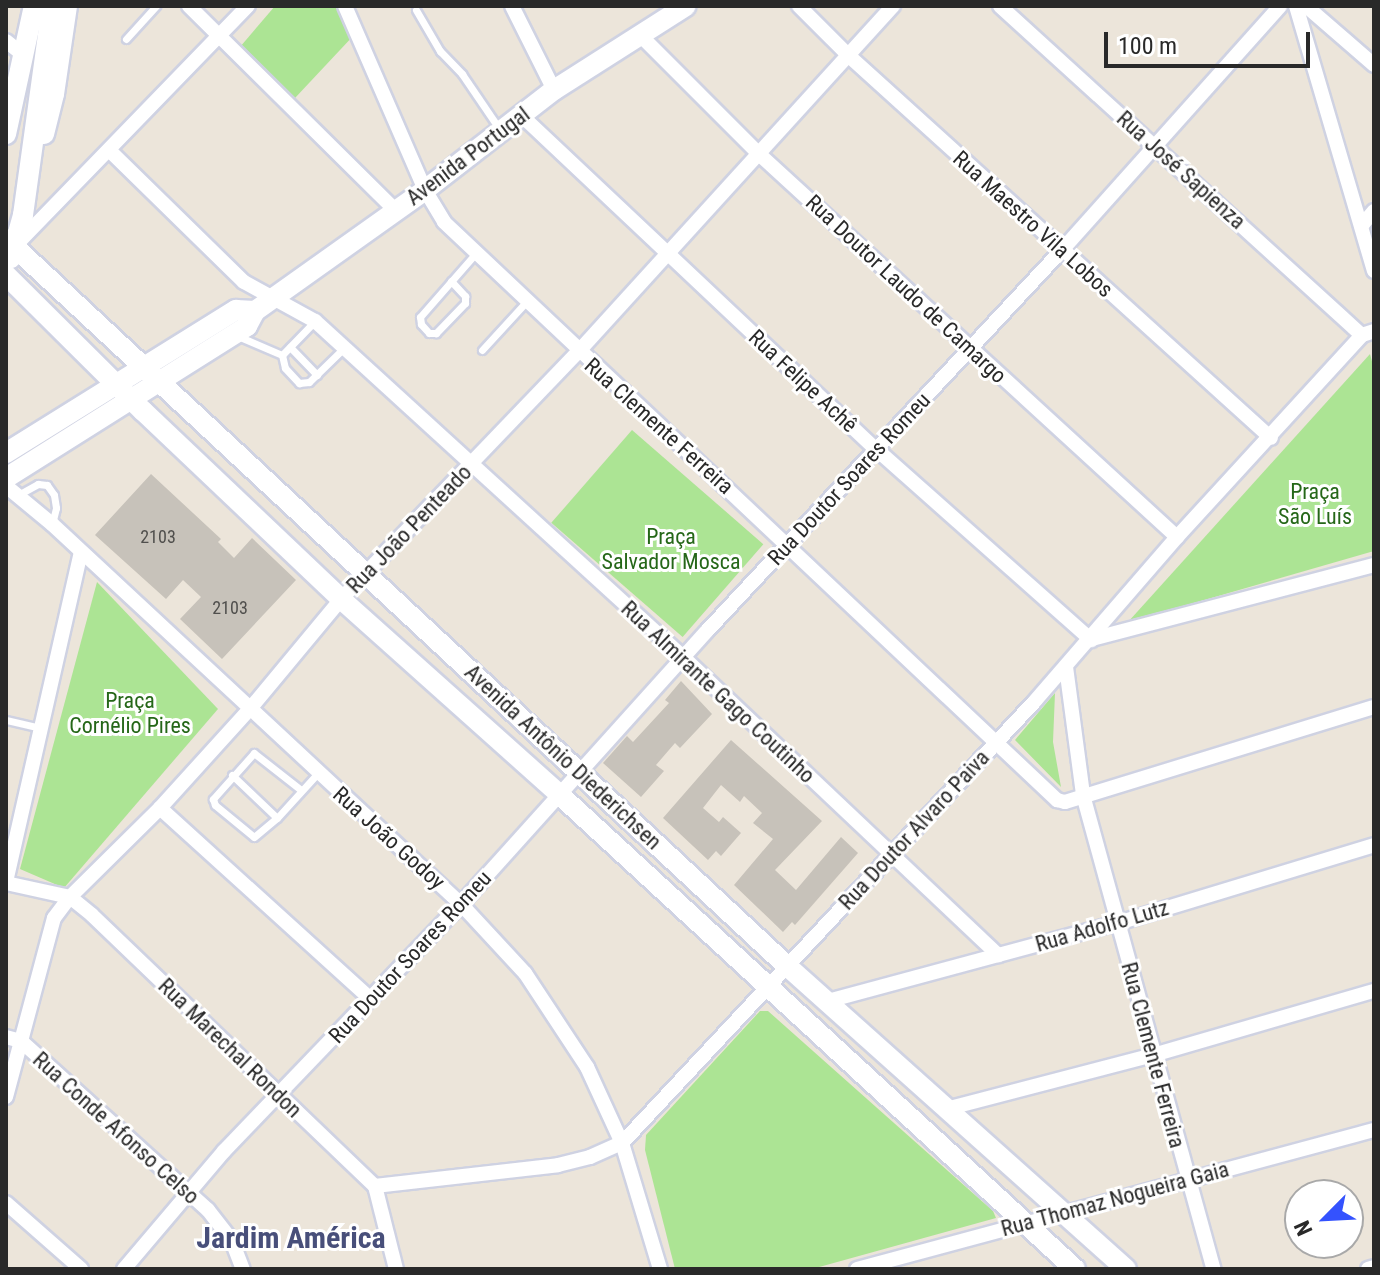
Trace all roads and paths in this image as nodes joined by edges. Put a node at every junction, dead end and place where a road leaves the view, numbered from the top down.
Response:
1 (19, 6) edge
2 (34, 6) edge
3 (52, 6) edge
4 (67, 6) edge
5 (156, 6) edge
6 (189, 6) edge
7 (248, 6) edge
8 (345, 6) edge
9 (512, 6) edge
10 (686, 6) edge
11 (799, 6) edge
12 (893, 6) edge
13 (1000, 6) edge
14 (1280, 6) edge
15 (1296, 6) edge
16 (1306, 6) edge
17 (416, 10) dead end
18 (640, 35) junction
19 (222, 36) junction
20 (126, 39) dead end
21 (11, 46) edge
22 (849, 56) junction
23 (1374, 65) edge
24 (22, 74) junction
25 (554, 90) junction
26 (521, 115) junction
27 (501, 131) junction
28 (6, 134) edge
29 (1154, 146) junction
30 (110, 151) junction
31 (759, 154) junction
32 (425, 190) junction
33 (396, 211) junction
34 (1374, 211) edge
35 (23, 215) junction
36 (1363, 224) junction
37 (10, 243) edge
38 (1062, 250) junction
39 (666, 251) junction
40 (476, 253) junction
41 (1374, 271) edge
42 (6, 274) edge
43 (451, 281) junction
44 (274, 298) junction
45 (526, 302) junction
46 (255, 311) junction
47 (315, 321) junction
48 (1368, 333) edge
49 (234, 335) junction
50 (290, 347) junction
51 (344, 348) junction
52 (970, 348) junction
53 (482, 350) dead end
54 (578, 352) junction
55 (282, 355) junction
56 (317, 375) junction
57 (151, 377) junction
58 (124, 393) junction
59 (1271, 438) junction
60 (876, 449) junction
61 (6, 453) edge
62 (469, 466) junction
63 (10, 486) edge
64 (52, 524) junction
65 (1177, 537) junction
66 (788, 545) junction
67 (81, 552) junction
68 (1374, 565) edge
69 (365, 574) junction
70 (341, 599) junction
71 (1091, 640) junction
72 (683, 657) junction
73 (1066, 667) junction
74 (1374, 707) edge
75 (249, 710) junction
76 (6, 720) edge
77 (41, 728) junction
78 (997, 741) junction
79 (580, 772) junction
80 (318, 773) junction
81 (232, 775) junction
82 (301, 790) junction
83 (560, 795) junction
84 (1083, 795) junction
85 (160, 808) junction
86 (277, 818) junction
87 (1374, 845) edge
88 (893, 854) junction
89 (6, 882) edge
90 (70, 897) junction
91 (461, 904) junction
92 (1118, 923) junction
93 (998, 955) junction
94 (786, 965) junction
95 (767, 985) junction
96 (1374, 991) edge
97 (371, 999) junction
98 (828, 1001) junction
99 (14, 1039) edge
100 (1153, 1055) junction
101 (6, 1097) edge
102 (279, 1097) junction
103 (946, 1109) junction
104 (1374, 1130) edge
105 (622, 1143) junction
106 (1187, 1181) junction
107 (375, 1186) junction
108 (188, 1193) junction
109 (6, 1203) edge
110 (1063, 1212) junction
111 (1026, 1223) junction
112 (1374, 1267) edge
113 (81, 1269) edge
114 (124, 1269) edge
115 (243, 1269) edge
116 (396, 1269) edge
117 (660, 1269) edge
118 (857, 1269) edge
119 (1075, 1269) edge
120 (1126, 1269) edge
121 (1214, 1269) edge
122 (1368, 1269) edge

1 - 21 main road
2 - 24 main road
3 - 35 main road
4 - 35 main road
5 - 20 lane
6 - 19 street
7 - 19 street
8 - 32 street
9 - 25 street
10 - 18 main road, Avenida Portugal
11 - 22 street, Rua Maestro Vila Lobos
12 - 22 street, Rua João Penteado
13 - 29 street, Rua José Sapienza
14 - 29 street, Rua Doutor Soares Romeu
15 - 36 street
16 - 23 street
17 - 27 lane
18 - 25 main road, Avenida Portugal
18 - 31 street, Rua Doutor Laudo de Camargo
19 - 30 street
19 - 33 street
21 - 24 main road
22 - 31 street, Rua João Penteado
22 - 38 street, Rua Maestro Vila Lobos
24 - 28 main road
25 - 26 main road, Avenida Portugal
26 - 27 main road, Avenida Portugal
26 - 39 street, Rua Felipe Achê
27 - 32 main road, Avenida Portugal
29 - 38 street, Rua Doutor Soares Romeu
29 - 48 street, Rua José Sapienza
30 - 37 street
30 - 44 street, Rua Almirante Gago Coutinho
31 - 39 street, Rua João Penteado
31 - 52 street, Rua Doutor Laudo de Camargo
32 - 33 main road, Avenida Portugal
32 - 40 street, Rua Clemente Ferreira
33 - 44 main road, Avenida Portugal
34 - 36 street
35 - 37 main road
36 - 41 street
37 - 42 main road
37 - 57 main road, Avenida Antônio Diederichsen
38 - 52 street, Rua Doutor Soares Romeu
38 - 59 street, Rua Maestro Vila Lobos
39 - 54 street, Rua João Penteado
39 - 60 street, Rua Felipe Achê
40 - 43 lane
40 - 45 street, Rua Clemente Ferreira
42 - 58 main road, Avenida Antônio Diederichsen
43 - 43 lane
44 - 46 main road, Avenida Portugal
44 - 47 street, Rua Almirante Gago Coutinho
45 - 53 lane
45 - 54 street, Rua Clemente Ferreira
46 - 49 main road, Avenida Portugal
46 - 57 main road, Avenida Portugal
47 - 50 lane
47 - 51 street, Rua Almirante Gago Coutinho
48 - 59 street, Rua Doutor Alvaro Paiva
49 - 55 lane
49 - 57 main road, Avenida Portugal
50 - 55 lane
50 - 56 lane
51 - 56 lane
51 - 62 street, Rua Almirante Gago Coutinho
52 - 60 street, Rua Doutor Soares Romeu
52 - 65 street, Rua Doutor Laudo de Camargo
54 - 62 street, Rua João Penteado
54 - 66 street, Rua Clemente Ferreira
55 - 56 lane
57 - 58 main road, Avenida Portugal
57 - 69 main road, Avenida Antônio Diederichsen
58 - 61 main road, Avenida Portugal
58 - 63 main road, Avenida Portugal
58 - 70 main road, Avenida Antônio Diederichsen
59 - 65 street, Rua Doutor Alvaro Paiva
60 - 66 street, Rua Doutor Soares Romeu
60 - 71 street, Rua Felipe Achê
62 - 69 street, Rua João Penteado
62 - 72 street, Rua Almirante Gago Coutinho
63 - 64 street, Rua João Godoy
63 - 64 lane
64 - 67 street, Rua João Godoy
65 - 71 street, Rua Doutor Alvaro Paiva
66 - 72 street, Rua Doutor Soares Romeu
66 - 78 street, Rua Clemente Ferreira
67 - 75 street, Rua João Godoy
67 - 77 street
68 - 71 street
69 - 70 street, Rua João Penteado
69 - 79 main road, Avenida Antônio Diederichsen
70 - 75 street, Rua João Penteado
70 - 83 main road, Avenida Antônio Diederichsen
71 - 73 street, Rua Doutor Alvaro Paiva
72 - 79 street, Rua Doutor Soares Romeu
72 - 88 street, Rua Almirante Gago Coutinho
73 - 78 street, Rua Doutor Alvaro Paiva
73 - 84 street, Rua Clemente Ferreira
74 - 84 street
75 - 80 street, Rua João Godoy
75 - 85 street, Rua João Penteado
76 - 77 lane
77 - 89 street
78 - 84 street, Rua Clemente Ferreira
78 - 88 street, Rua Doutor Alvaro Paiva
79 - 83 street, Rua Doutor Soares Romeu
79 - 94 main road, Avenida Antônio Diederichsen
80 - 82 lane
80 - 91 street, Rua João Godoy
81 - 82 lane
81 - 86 lane
81 - 86 lane
82 - 86 lane
83 - 91 street, Rua Doutor Soares Romeu
83 - 95 main road, Avenida Antônio Diederichsen
84 - 92 street, Rua Clemente Ferreira
85 - 90 street, Rua João Penteado
85 - 97 street
87 - 92 street, Rua Adolfo Lutz
88 - 93 street, Rua Almirante Gago Coutinho
88 - 94 street, Rua Doutor Alvaro Paiva
89 - 90 street
90 - 99 street, Rua João Penteado
90 - 102 street, Rua Marechal Rondon
91 - 97 street, Rua Doutor Soares Romeu
91 - 105 street, Rua João Godoy
92 - 93 street, Rua Adolfo Lutz
92 - 100 street, Rua Clemente Ferreira
93 - 98 street, Rua Adolfo Lutz
94 - 95 street, Rua Doutor Alvaro Paiva
94 - 98 main road, Avenida Antônio Diederichsen
95 - 105 street, Rua Doutor Alvaro Paiva
95 - 111 main road, Avenida Antônio Diederichsen
96 - 100 street
97 - 102 street, Rua Doutor Soares Romeu
98 - 103 main road, Avenida Antônio Diederichsen
99 - 101 street, Rua João Penteado
99 - 108 street, Rua Conde Afonso Celso
100 - 103 street
100 - 106 street, Rua Clemente Ferreira
102 - 107 street, Rua Marechal Rondon
102 - 108 street, Rua Doutor Soares Romeu
103 - 110 main road, Avenida Antônio Diederichsen
104 - 106 street, Rua Thomaz Nogueira Gaia
105 - 107 street, Rua Doutor Alvaro Paiva
105 - 117 street, Rua João Godoy
106 - 110 street, Rua Thomaz Nogueira Gaia
106 - 121 street, Rua Clemente Ferreira
107 - 116 street
108 - 114 street, Rua Doutor Soares Romeu
108 - 115 street, Rua Conde Afonso Celso
109 - 113 street
110 - 111 street, Rua Thomaz Nogueira Gaia
110 - 120 main road, Avenida Antônio Diederichsen
111 - 118 street, Rua Thomaz Nogueira Gaia
111 - 119 main road, Avenida Antônio Diederichsen
112 - 122 street

